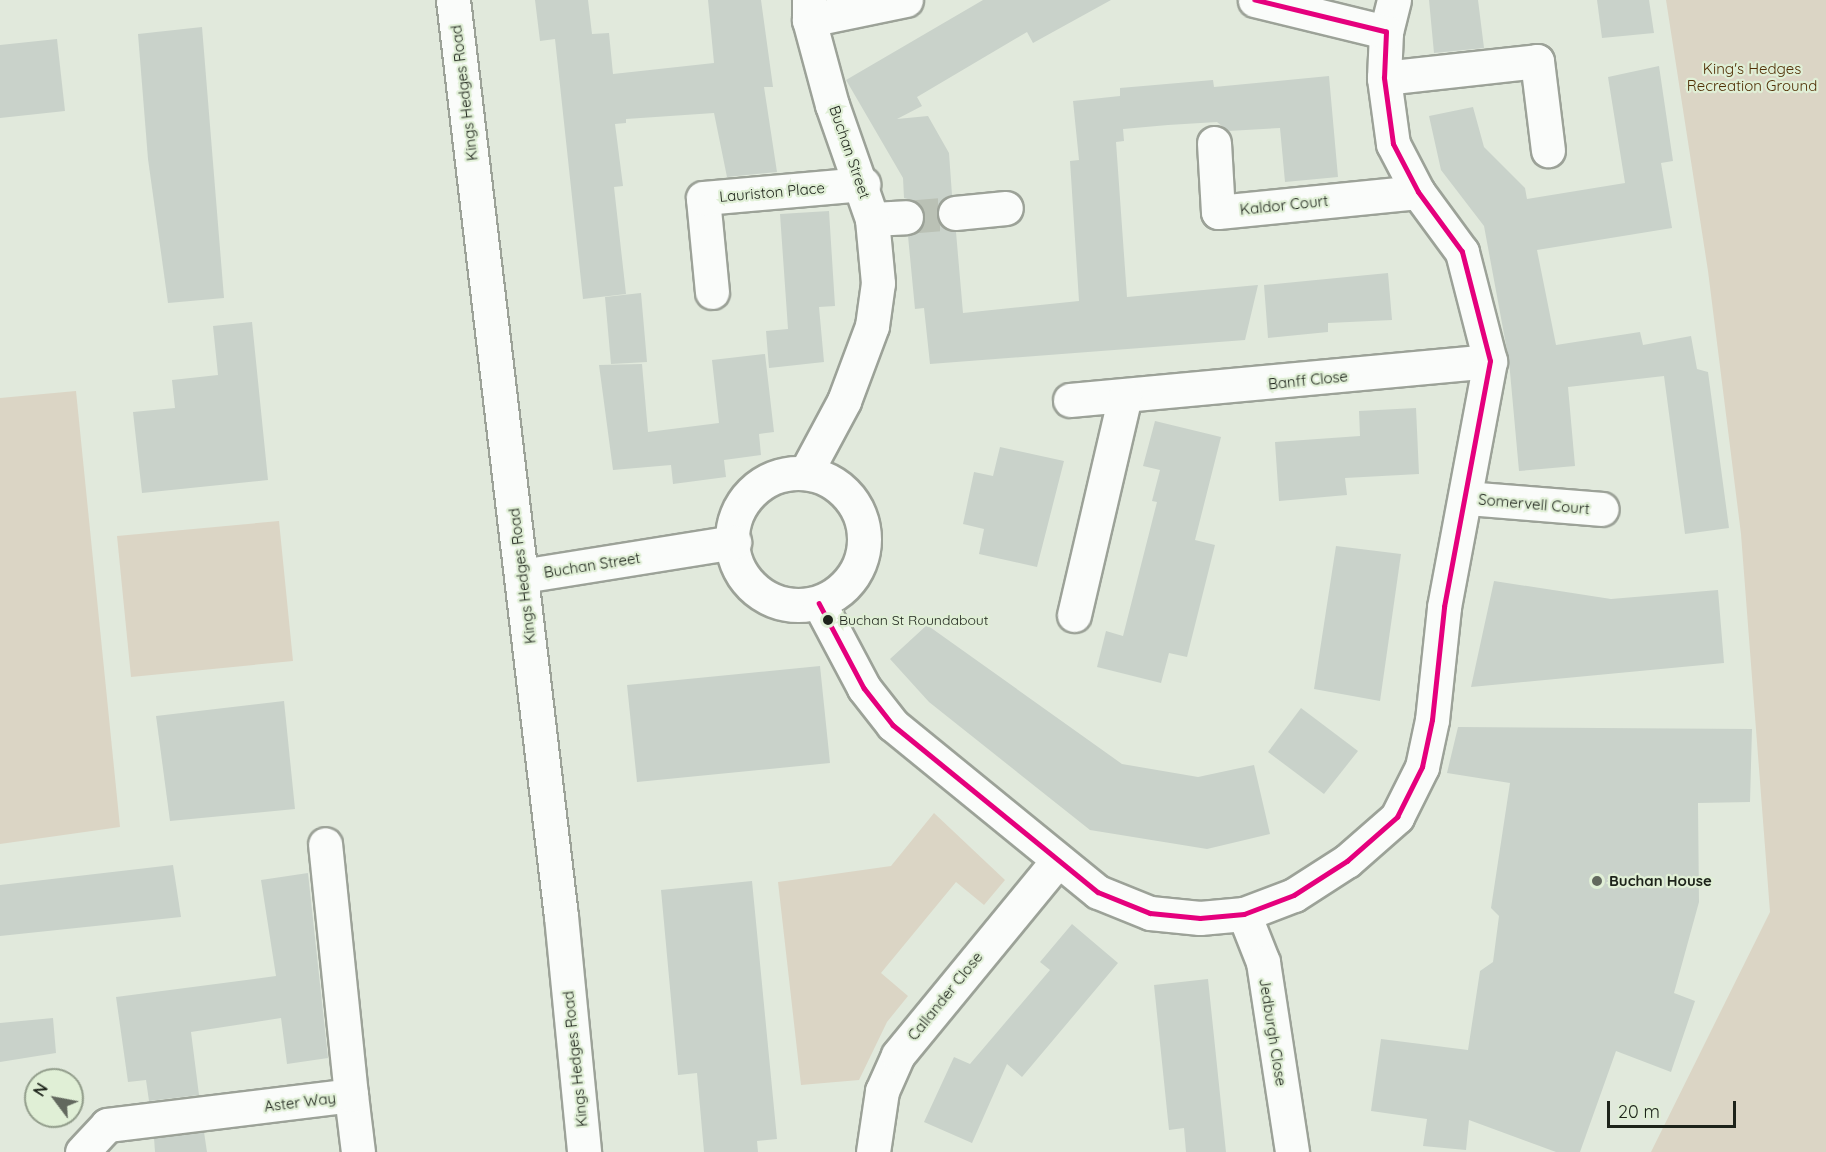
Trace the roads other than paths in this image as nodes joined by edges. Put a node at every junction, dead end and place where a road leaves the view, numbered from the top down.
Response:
1 (453, 0) edge
2 (906, 0) edge
3 (1255, 0) edge
4 (1394, 0) edge
5 (809, 10) edge
6 (1386, 32) junction
7 (1384, 78) junction
8 (1214, 143) dead end
9 (1548, 150) dead end
10 (863, 184) junction
11 (1418, 192) junction
12 (1006, 208) dead end
13 (954, 213) tunnel mouth
14 (906, 217) tunnel mouth
15 (872, 219) junction
16 (712, 292) dead end
17 (1490, 361) junction
18 (1125, 396) junction
19 (1070, 400) dead end
20 (806, 472) junction
21 (1466, 498) junction
22 (1602, 509) dead end
23 (734, 542) junction
24 (522, 576) junction
25 (819, 603) junction
26 (1074, 615) dead end
27 (325, 844) dead end
28 (1058, 860) junction
29 (1244, 914) junction
30 (351, 1095) junction
31 (82, 1152) edge
32 (358, 1152) edge
33 (584, 1152) edge
34 (873, 1152) edge
35 (1292, 1152) edge

1 - 24 street, Kings Hedges Road
2 - 5 street
3 - 6 street
4 - 6 street
5 - 10 street, Buchan Street
6 - 7 street
7 - 9 street
7 - 11 street
8 - 11 street, Kaldor Court
10 - 15 street, Buchan Street
10 - 16 street, Lauriston Place
11 - 17 street
12 - 13 street
14 - 15 street
15 - 20 street, Buchan Street
17 - 18 street, Banff Close
17 - 21 street
18 - 19 street, Banff Close
18 - 26 street
20 - 23 street
20 - 25 street
21 - 22 street, Somervell Court
21 - 29 street
23 - 24 street, Buchan Street
23 - 25 street
24 - 33 street, Kings Hedges Road
25 - 28 street
27 - 30 street, Aster Way
28 - 29 street
28 - 34 street, Callander Close
29 - 35 street, Jedburgh Close
30 - 31 street, Aster Way
30 - 32 street

